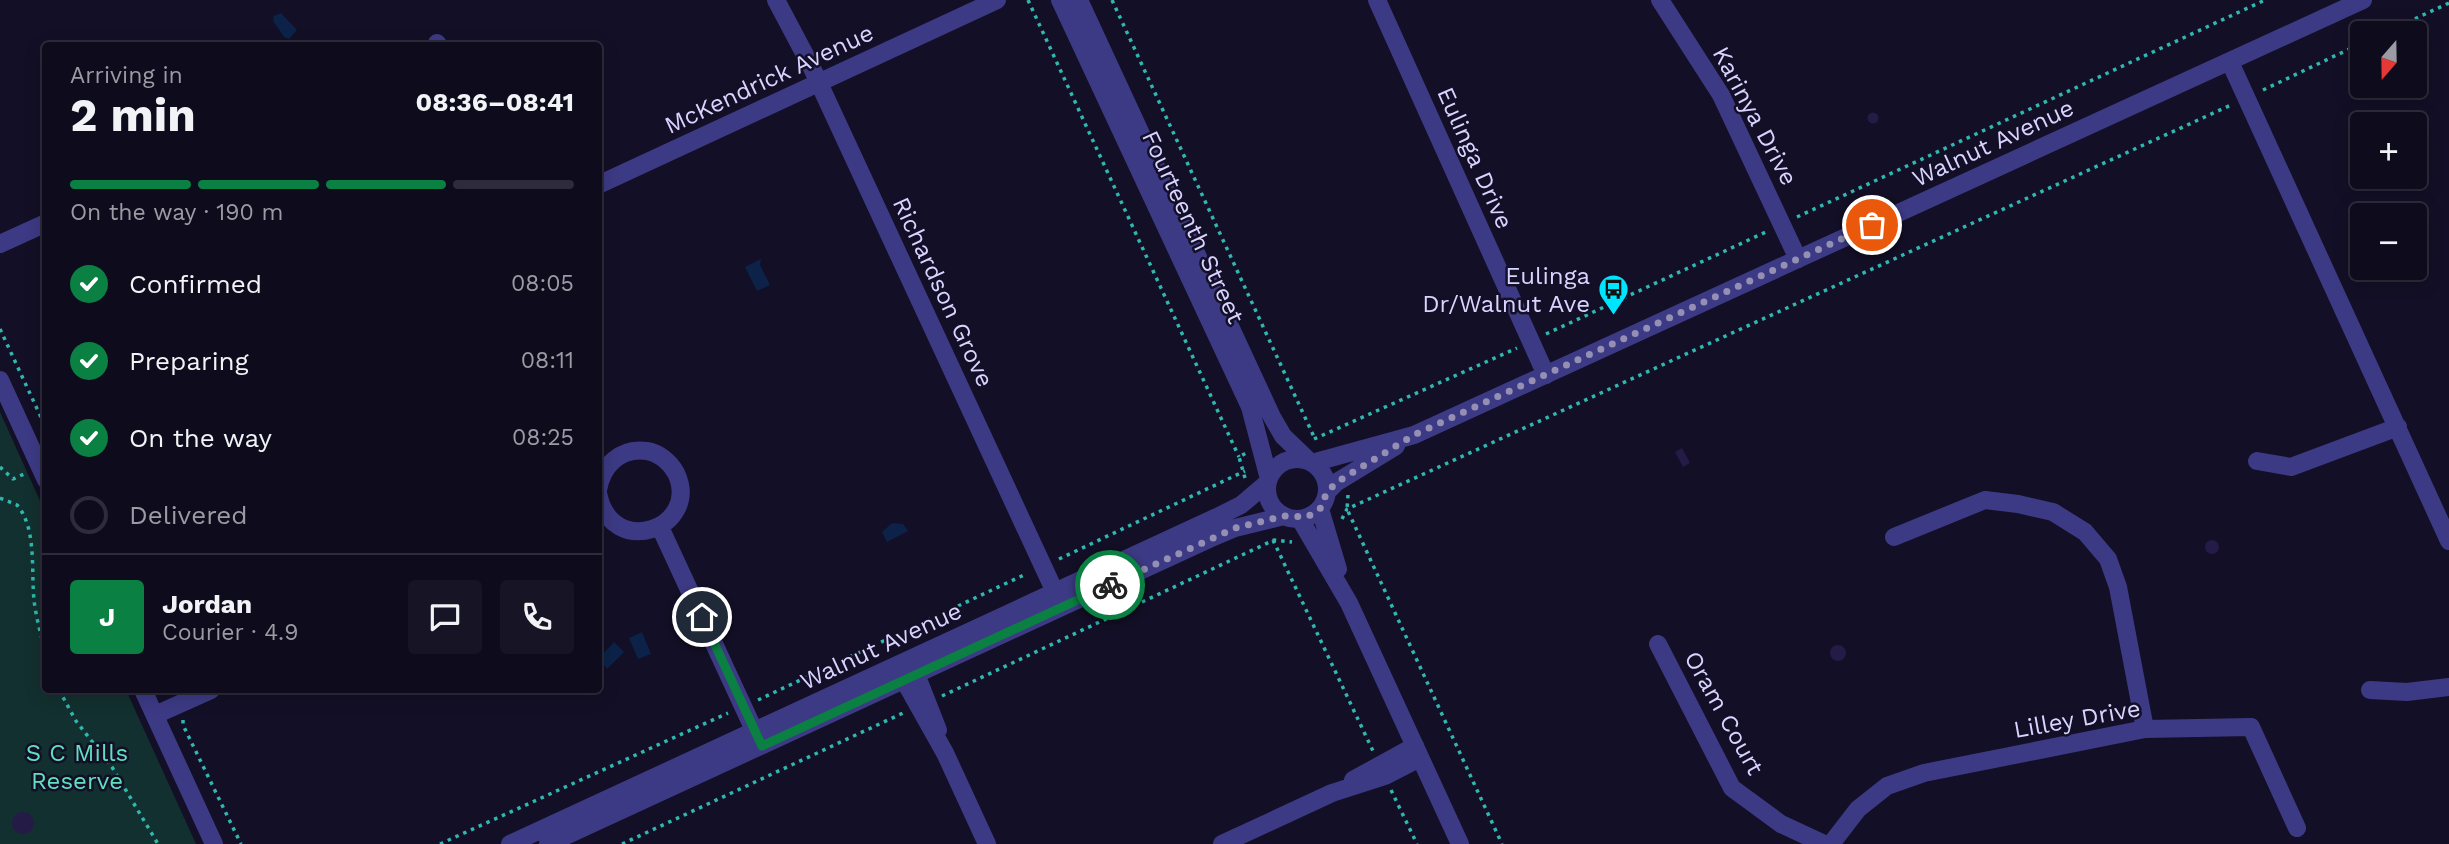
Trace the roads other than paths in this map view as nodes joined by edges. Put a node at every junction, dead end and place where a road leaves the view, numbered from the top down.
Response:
1 (776, 0) edge
2 (998, 0) edge
3 (1060, 0) edge
4 (1079, 0) edge
5 (1377, 0) edge
6 (1660, 0) edge
7 (2363, 0) edge
8 (2230, 62) junction
9 (819, 83) junction
10 (602, 183) edge
11 (42, 225) edge
12 (0, 244) edge
13 (1798, 259) junction
14 (1546, 375) junction
15 (0, 380) edge
16 (2398, 427) junction
17 (1414, 435) junction
18 (2257, 461) dead end
19 (1310, 462) junction
20 (42, 471) edge
21 (602, 475) edge
22 (1268, 481) junction
23 (1323, 500) junction
24 (602, 502) edge
25 (1292, 517) junction
26 (660, 527) junction
27 (1318, 533) junction
28 (1894, 537) dead end
29 (2449, 541) edge
30 (1058, 600) junction
31 (1658, 644) dead end
32 (908, 672) junction
33 (2449, 687) edge
34 (2371, 690) dead end
35 (144, 693) edge
36 (204, 693) edge
37 (155, 715) junction
38 (2146, 729) junction
39 (758, 738) junction
40 (1418, 752) junction
41 (2297, 828) dead end
42 (214, 843) edge
43 (510, 844) edge
44 (548, 844) edge
45 (987, 844) edge
46 (1222, 844) edge
47 (1460, 844) edge
48 (1824, 844) edge
49 (1831, 844) edge

1 - 9 street, Richardson Grove
2 - 9 street, McKendrick Avenue
3 - 22 street, Fourteenth Street
4 - 19 street, Fourteenth Street
5 - 14 street, Eulinga Drive
6 - 13 street, Karinya Drive
7 - 8 street, Walnut Avenue
8 - 13 street, Walnut Avenue
8 - 16 street
9 - 10 street, McKendrick Avenue
9 - 30 street, Richardson Grove
11 - 12 street
13 - 14 street, Walnut Avenue
14 - 17 street, Walnut Avenue
15 - 20 street
16 - 18 street
16 - 29 street
17 - 19 street, Walnut Avenue
17 - 23 street, Walnut Avenue
19 - 22 street
19 - 23 street
21 - 26 street
22 - 25 street
22 - 30 street, Walnut Avenue
23 - 25 street
23 - 27 street
24 - 26 street
25 - 27 street
25 - 30 street, Walnut Avenue
26 - 39 street
27 - 40 street
28 - 38 street
30 - 32 street, Walnut Avenue
31 - 48 street, Oram Court
32 - 39 street, Walnut Avenue
32 - 45 street
33 - 34 street
35 - 37 street
36 - 37 street
37 - 42 street
38 - 41 street, Lilley Drive
38 - 49 street, Lilley Drive
39 - 43 street, Walnut Avenue
39 - 44 street, Walnut Avenue
40 - 46 street
40 - 47 street

